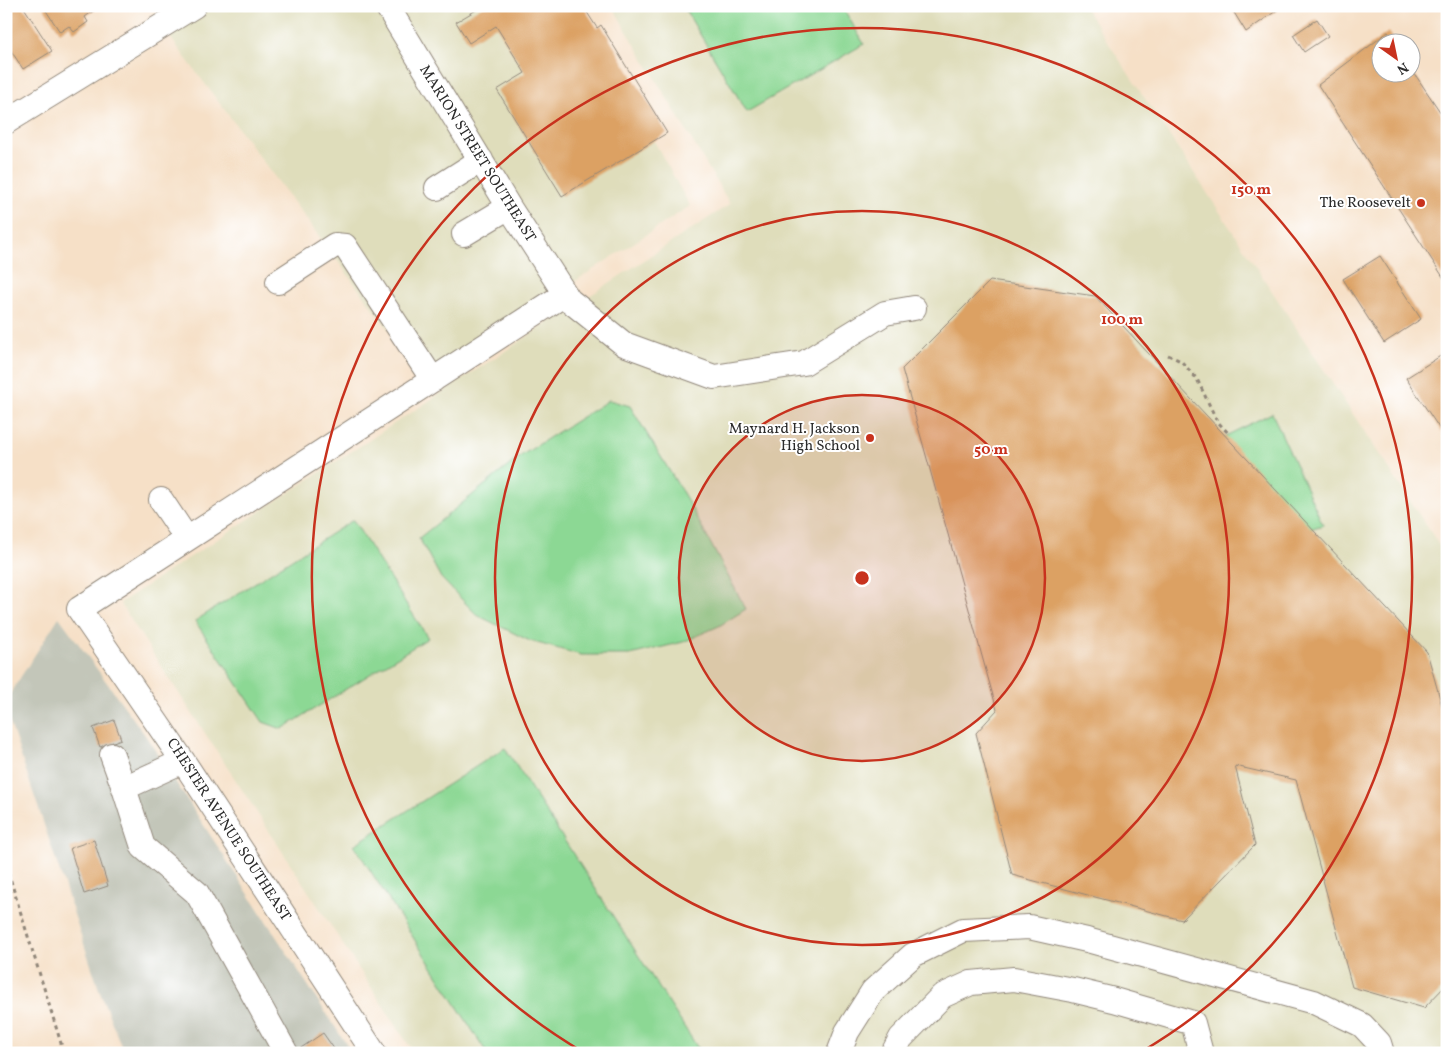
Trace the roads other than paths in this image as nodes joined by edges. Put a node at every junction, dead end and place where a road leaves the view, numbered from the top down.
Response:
1 (194, 6) edge
2 (387, 6) edge
3 (6, 122) edge
4 (481, 160) junction
5 (437, 188) dead end
6 (508, 207) junction
7 (464, 234) dead end
8 (278, 282) dead end
9 (567, 297) junction
10 (914, 308) dead end
11 (433, 380) junction
12 (162, 500) dead end
13 (187, 538) junction
14 (112, 755) dead end
15 (183, 762) junction
16 (124, 788) junction
17 (286, 1053) edge
18 (374, 1053) edge
19 (839, 1053) edge
20 (893, 1053) edge
21 (1201, 1053) edge
22 (1382, 1053) edge

1 - 3 street
2 - 4 street, MARION STREET SOUTHEAST
4 - 5 street
4 - 6 street, MARION STREET SOUTHEAST
6 - 7 street
6 - 9 street, MARION STREET SOUTHEAST
8 - 11 street
9 - 10 street, MARION STREET SOUTHEAST
9 - 11 street
11 - 13 street
12 - 13 street
13 - 15 street, CHESTER AVENUE SOUTHEAST
14 - 16 street
15 - 16 street
15 - 18 street, CHESTER AVENUE SOUTHEAST
16 - 17 street
19 - 22 street
20 - 21 street

